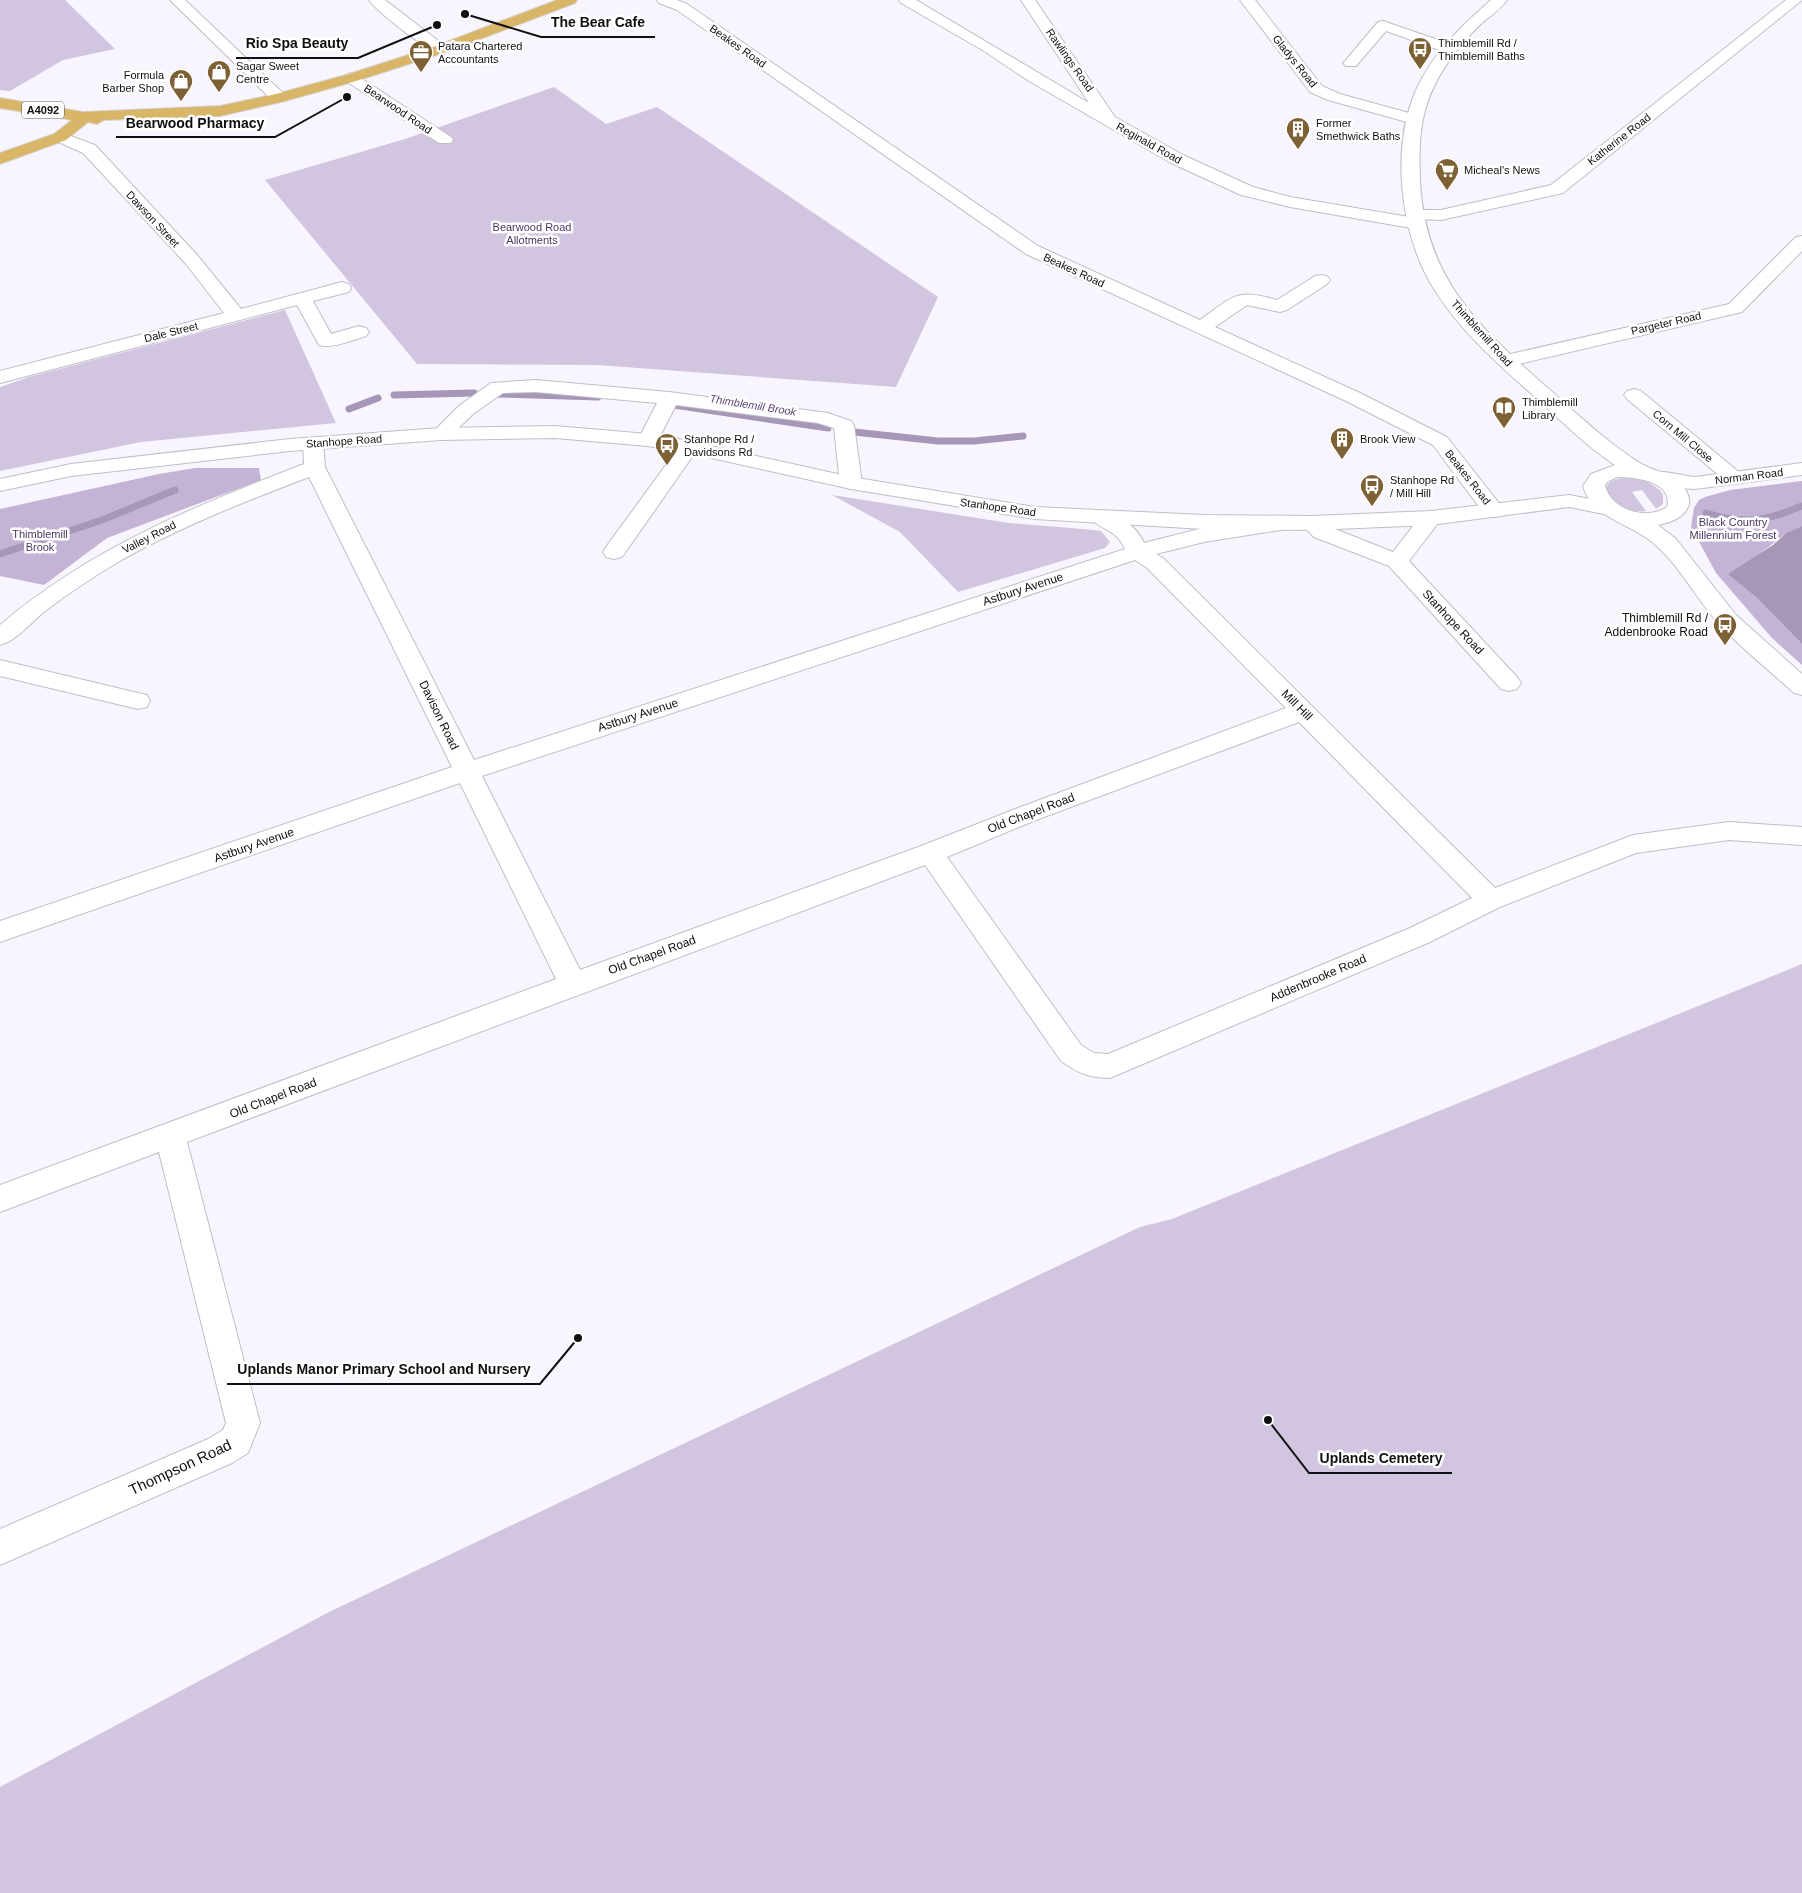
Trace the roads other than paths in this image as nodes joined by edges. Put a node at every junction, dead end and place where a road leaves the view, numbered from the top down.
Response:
1 (177, 0) edge
2 (376, 0) edge
3 (570, 0) edge
4 (664, 0) edge
5 (906, 0) edge
6 (1028, 0) edge
7 (1247, 0) edge
8 (1500, 0) edge
9 (1795, 0) edge
10 (1448, 48) junction
11 (441, 49) junction
12 (1351, 63) dead end
13 (1076, 69) junction
14 (351, 78) junction
15 (1034, 78) junction
16 (279, 98) junction
17 (0, 103) edge
18 (86, 116) junction
19 (1414, 118) junction
20 (1110, 121) junction
21 (60, 137) junction
22 (445, 140) dead end
23 (0, 159) edge
24 (1416, 219) junction
25 (1802, 242) edge
26 (1321, 280) dead end
27 (342, 288) dead end
28 (302, 298) junction
29 (236, 315) junction
30 (1202, 328) junction
31 (359, 332) dead end
32 (1506, 361) junction
33 (4, 369) edge
34 (1634, 395) dead end
35 (669, 398) junction
36 (441, 434) junction
37 (648, 440) junction
38 (689, 447) junction
39 (1609, 453) junction
40 (314, 455) junction
41 (1802, 469) edge
42 (1649, 475) junction
43 (1733, 477) junction
44 (1599, 479) junction
45 (850, 483) junction
46 (1695, 483) junction
47 (0, 485) edge
48 (1569, 501) junction
49 (1674, 507) junction
50 (1494, 511) junction
51 (1616, 512) junction
52 (1101, 518) junction
53 (1431, 518) junction
54 (1282, 523) junction
55 (1311, 523) junction
56 (1668, 544) junction
57 (614, 552) dead end
58 (1137, 552) junction
59 (1397, 562) junction
60 (0, 637) edge
61 (0, 668) edge
62 (1509, 683) dead end
63 (1802, 687) edge
64 (138, 701) dead end
65 (1303, 711) junction
66 (466, 772) junction
67 (1802, 836) edge
68 (930, 853) junction
69 (1491, 900) junction
70 (0, 932) edge
71 (573, 984) junction
72 (170, 1136) junction
73 (0, 1199) edge
74 (0, 1547) edge

1 - 16 street
2 - 11 street
3 - 11 main road, Bearwood Road
4 - 30 street, Beakes Road
5 - 15 street, Reginald Road
6 - 13 street, Rawlings Road
7 - 19 street, Gladys Road
8 - 10 street, Thimblemill Road
9 - 24 street, Katherine Road
10 - 12 street
10 - 19 street, Thimblemill Road
11 - 14 main road, Bearwood Road
13 - 15 street
13 - 20 street, Rawlings Road
14 - 16 main road, Bearwood Road
14 - 22 street, Bearwood Road
15 - 20 street, Reginald Road
16 - 18 main road, Bearwood Road
17 - 18 main road, A4092
18 - 21 main road
19 - 24 street, Thimblemill Road
20 - 24 street, Reginald Road
21 - 23 main road
21 - 29 street, Dawson Street
24 - 32 street, Thimblemill Road
25 - 32 street, Pargeter Road
26 - 30 street
27 - 28 street, Dale Street
28 - 29 street, Dale Street
28 - 31 street
29 - 33 street, Dale Street
30 - 50 street, Beakes Road
32 - 39 street, Thimblemill Road
34 - 43 street, Corn Mill Close
35 - 36 street
35 - 37 street
35 - 45 street
36 - 37 street, Stanhope Road
36 - 40 street, Stanhope Road
37 - 38 street, Stanhope Road
38 - 45 street, Stanhope Road
38 - 57 street
39 - 42 street, Thimblemill Road
39 - 44 street
40 - 47 street, Stanhope Road
40 - 60 street, Valley Road
40 - 66 street, Davison Road
41 - 43 street, Norman Road
42 - 44 street
42 - 46 street, Norman Road
42 - 49 street
43 - 46 street, Norman Road
44 - 48 street, Stanhope Road
44 - 51 street
45 - 52 street, Stanhope Road
46 - 49 street
48 - 50 street, Stanhope Road
48 - 51 street, Stanhope Road
49 - 51 street
49 - 56 street
50 - 53 street, Stanhope Road
51 - 56 street
52 - 54 street, Stanhope Road
52 - 58 street, Mill Hill
53 - 55 street, Stanhope Road
53 - 59 street
54 - 55 street, Stanhope Road
54 - 58 street, Astbury Avenue
55 - 59 street, Stanhope Road
56 - 63 street
58 - 65 street, Mill Hill
58 - 66 street, Astbury Avenue
59 - 62 street, Stanhope Road
61 - 64 street
65 - 68 street, Old Chapel Road
65 - 69 street, Mill Hill
66 - 70 street, Astbury Avenue
66 - 71 street, Davison Road
67 - 69 street, Addenbrooke Road
68 - 69 street, Addenbrooke Road
68 - 71 street, Old Chapel Road
71 - 72 street, Old Chapel Road
72 - 73 street, Old Chapel Road
72 - 74 street, Thompson Road

